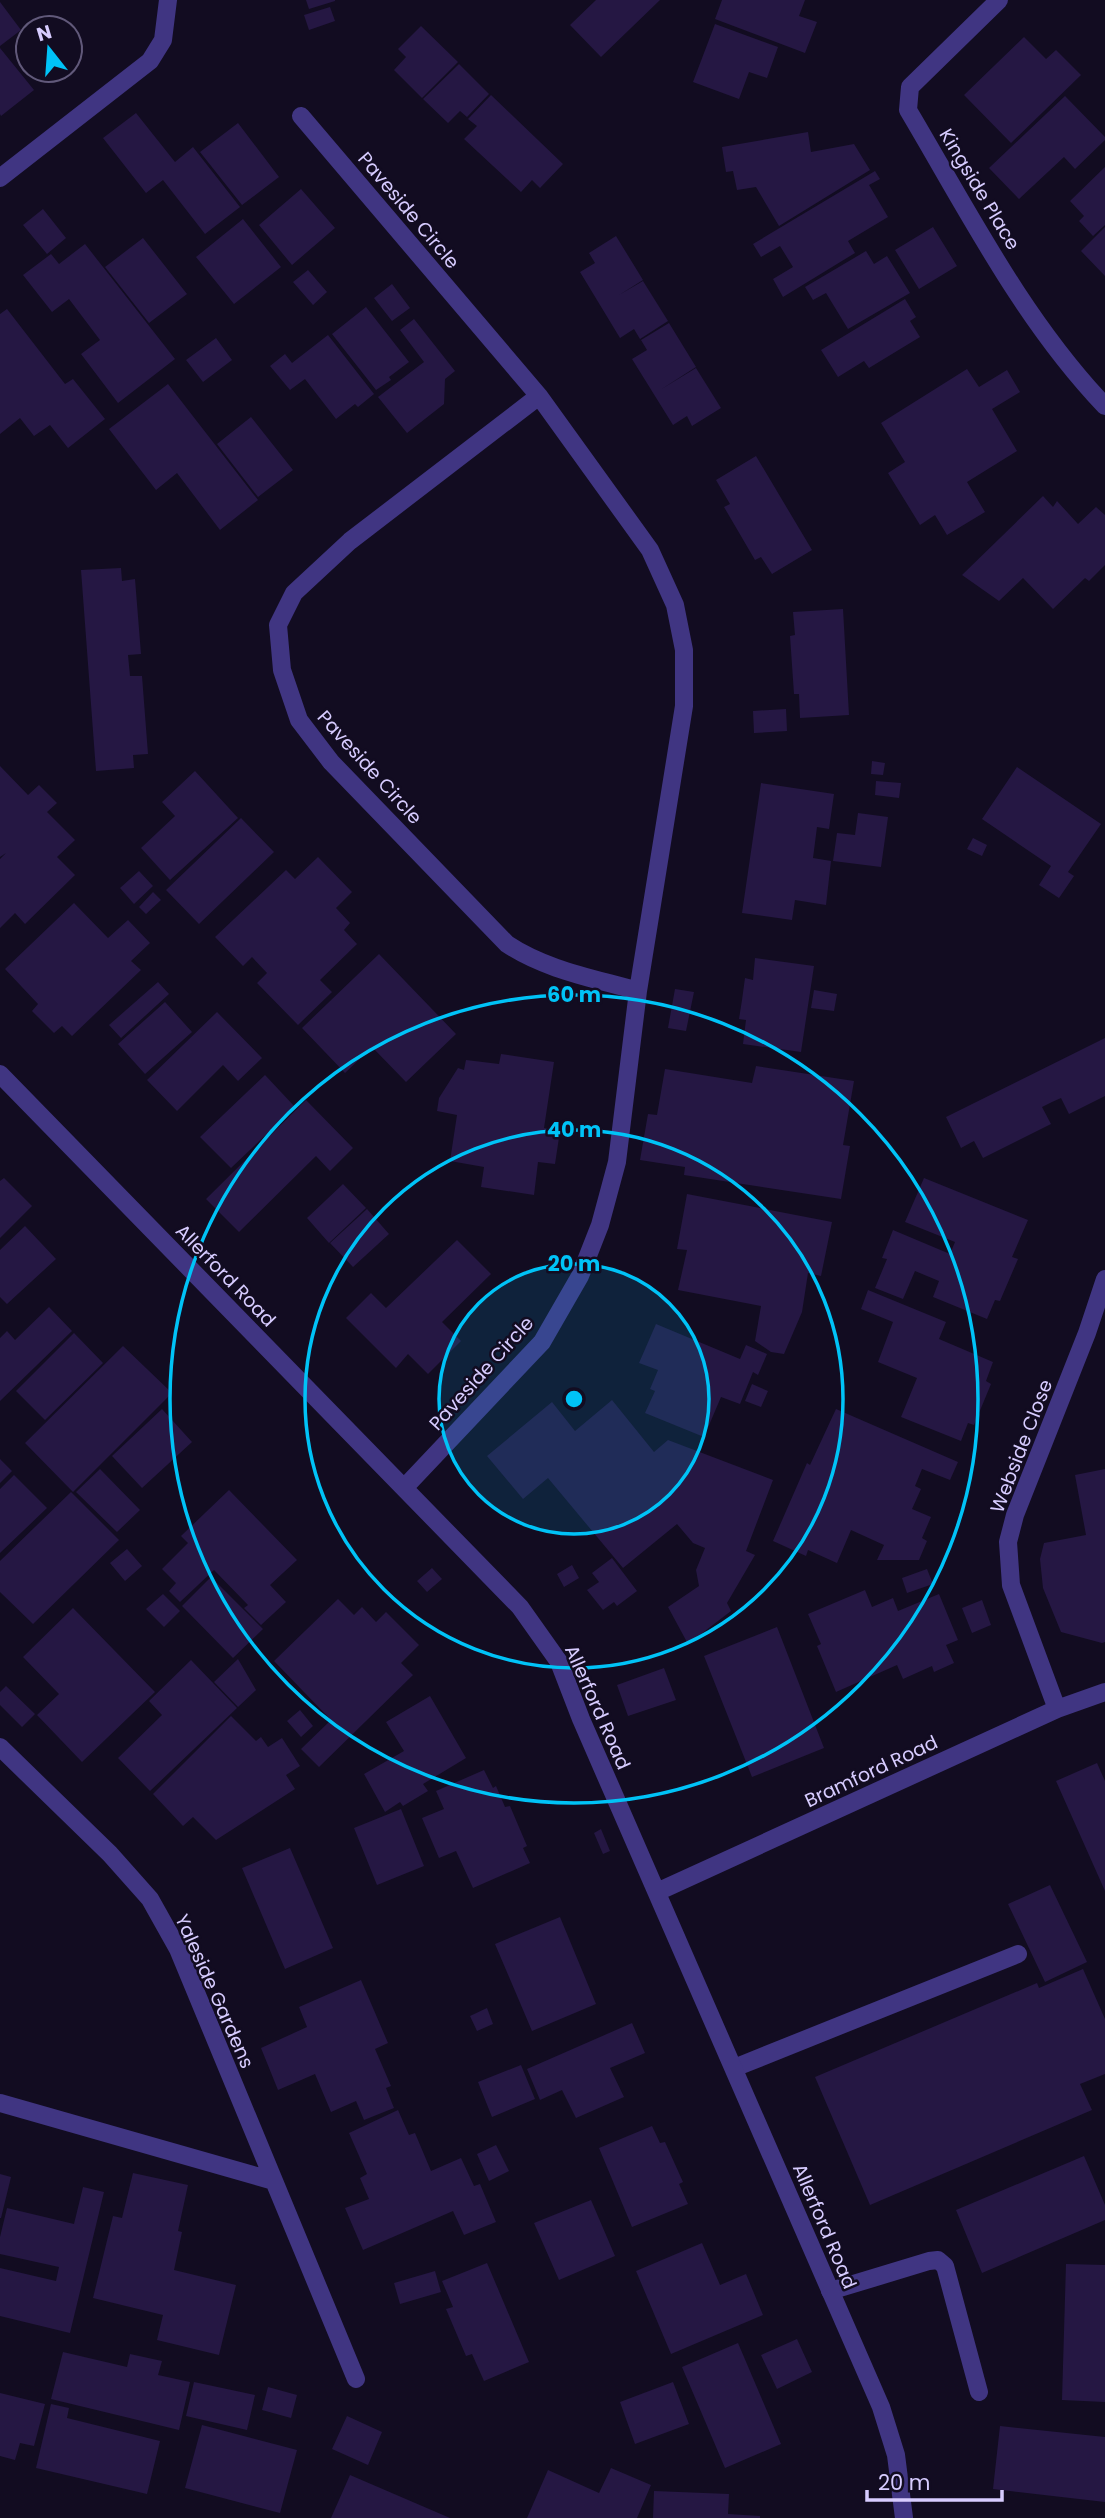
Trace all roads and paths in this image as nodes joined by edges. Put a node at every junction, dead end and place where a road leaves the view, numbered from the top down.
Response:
1 (167, 0) edge
2 (999, 0) edge
3 (301, 116) dead end
4 (0, 178) edge
5 (539, 396) junction
6 (1105, 406) edge
7 (638, 991) junction
8 (0, 1074) edge
9 (1105, 1279) edge
10 (404, 1488) junction
11 (1105, 1692) edge
12 (1057, 1709) junction
13 (0, 1747) edge
14 (657, 1892) junction
15 (1018, 1955) dead end
16 (734, 2068) junction
17 (0, 2103) edge
18 (274, 2181) junction
19 (830, 2291) junction
20 (356, 2379) dead end
21 (979, 2392) dead end
22 (904, 2518) edge

1 - 4 street
2 - 6 street, Kingside Place
3 - 5 street, Paveside Circle
5 - 7 street, Paveside Circle
5 - 7 street, Paveside Circle
7 - 10 street, Paveside Circle
8 - 10 street, Allerford Road
9 - 12 street, Webside Close
10 - 14 street, Allerford Road
11 - 12 street, Bramford Road
12 - 14 street, Bramford Road
13 - 18 street, Yaleside Gardens
14 - 16 street, Allerford Road
15 - 16 street
16 - 19 street, Allerford Road
17 - 18 street
18 - 20 street, Yaleside Gardens
19 - 21 street
19 - 22 street, Allerford Road

